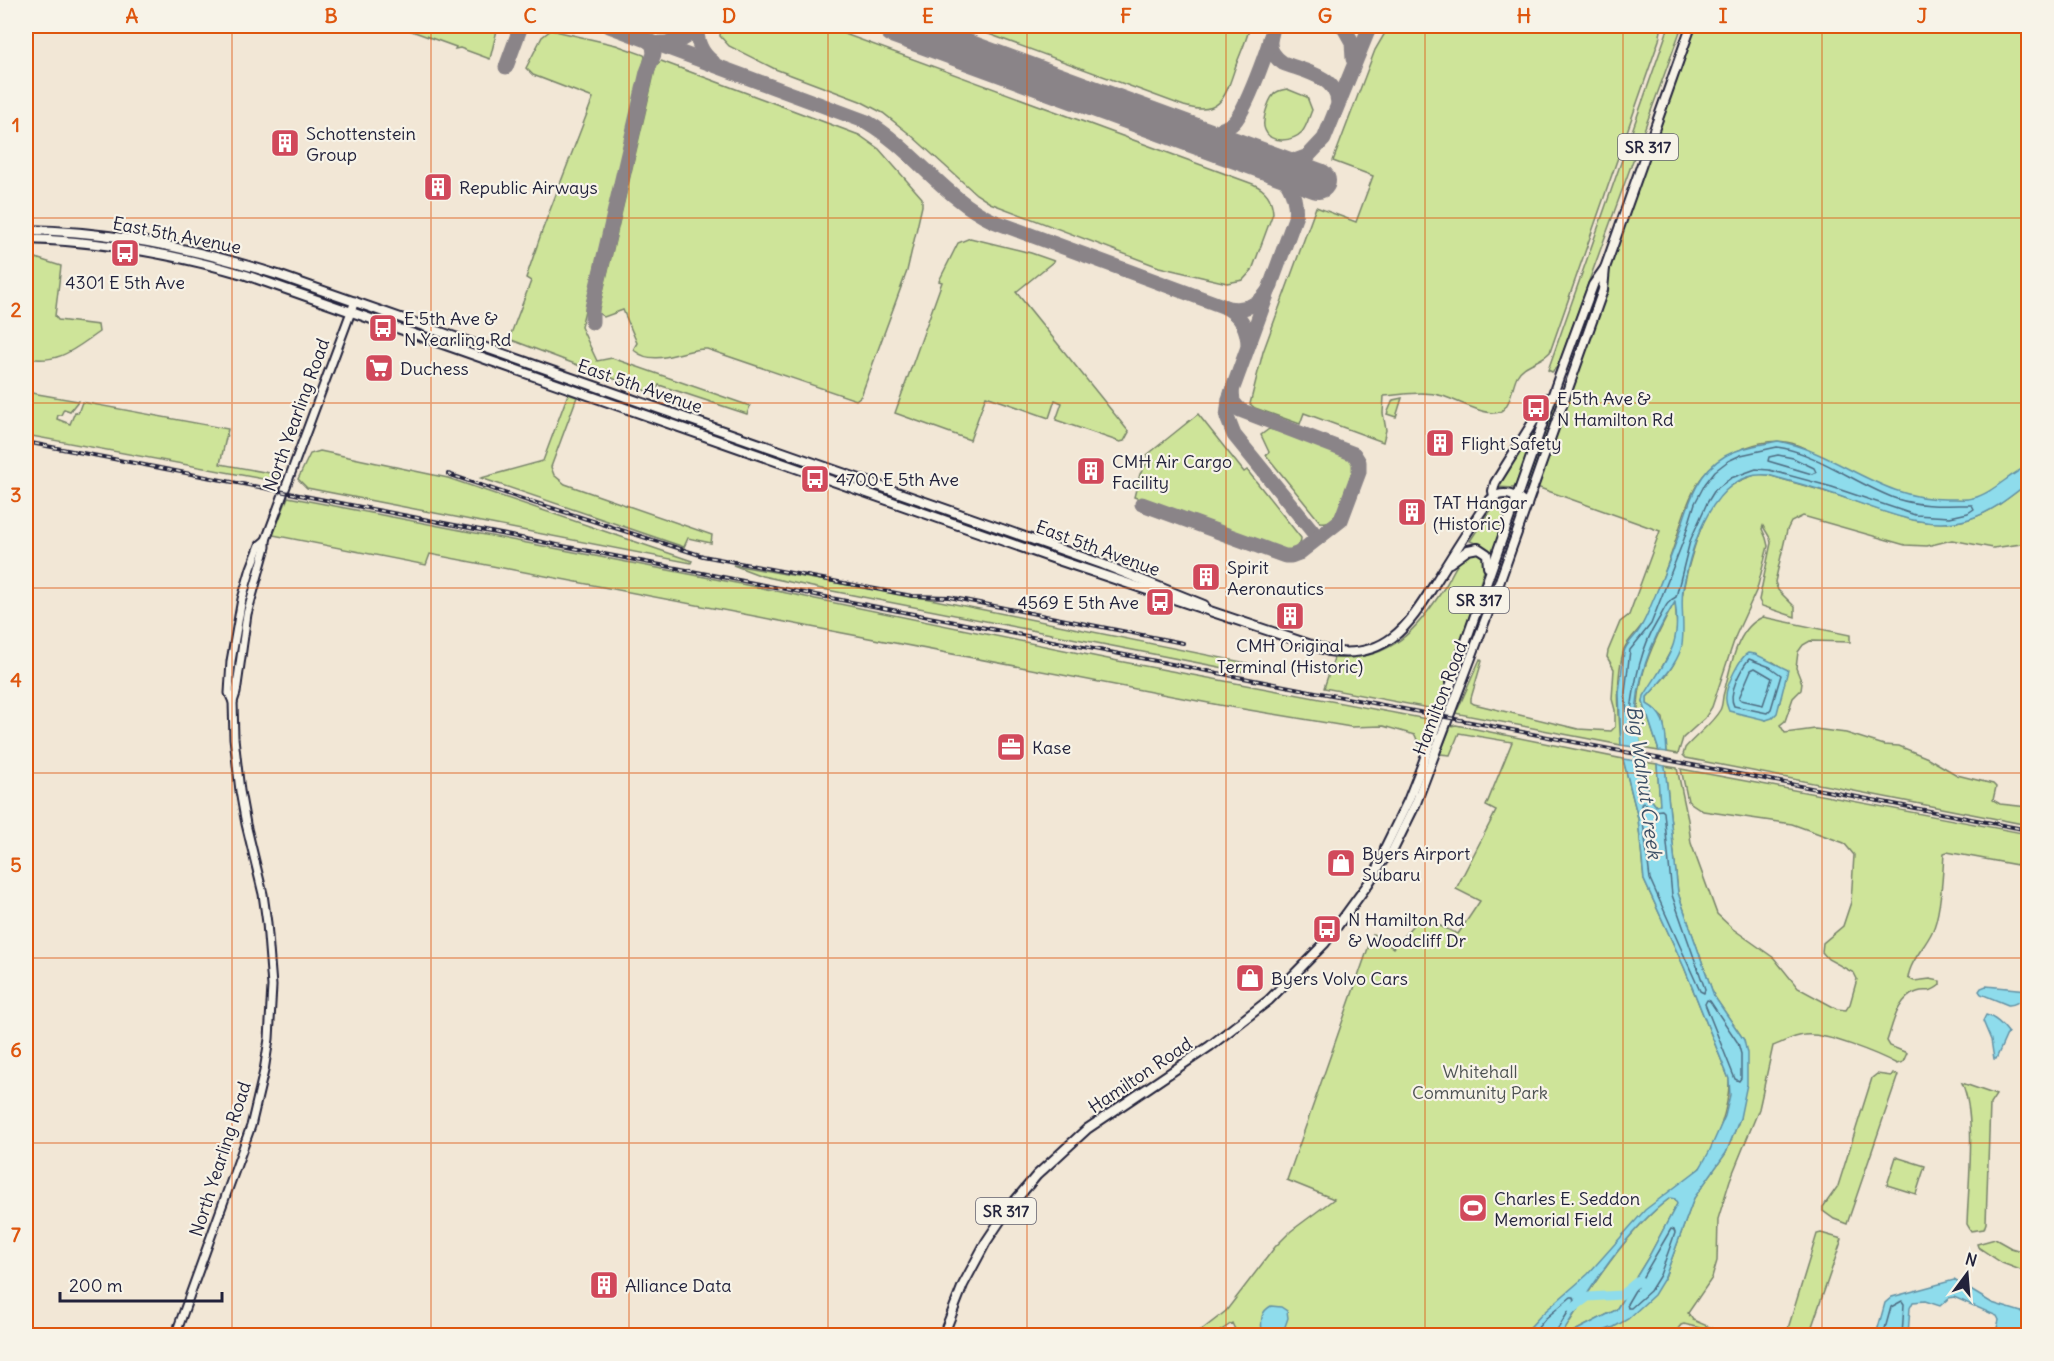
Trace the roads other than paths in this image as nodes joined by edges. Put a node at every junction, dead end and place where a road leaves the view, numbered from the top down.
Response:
1 (1691, 26) edge
2 (26, 230) edge
3 (26, 239) edge
4 (1605, 268) junction
5 (355, 301) junction
6 (351, 310) junction
7 (1557, 384) junction
8 (1494, 496) junction
9 (1516, 497) junction
10 (1527, 505) junction
11 (1447, 566) junction
12 (1485, 584) junction
13 (1232, 619) junction
14 (1383, 860) junction
15 (175, 1335) edge
16 (943, 1335) edge

1 - 4 main road, Hamilton Road / SR 317
2 - 5 main road, East 5th Avenue
3 - 6 main road, East 5th Avenue
4 - 7 main road, Hamilton Road / SR 317
4 - 10 main road, Hamilton Road / SR 317
5 - 6 main road, North Yearling Road
5 - 13 main road, East 5th Avenue
6 - 13 main road, East 5th Avenue
6 - 15 main road, North Yearling Road
7 - 8 main road, East 5th Avenue
7 - 9 main road, Hamilton Road / SR 317
8 - 9 main road
8 - 11 main road, East 5th Avenue
9 - 10 main road
9 - 12 main road, Hamilton Road / SR 317
10 - 14 main road, Hamilton Road / SR 317
11 - 12 main road
11 - 13 main road, East 5th Avenue
12 - 14 main road, Hamilton Road / SR 317
14 - 16 main road, Hamilton Road / SR 317

